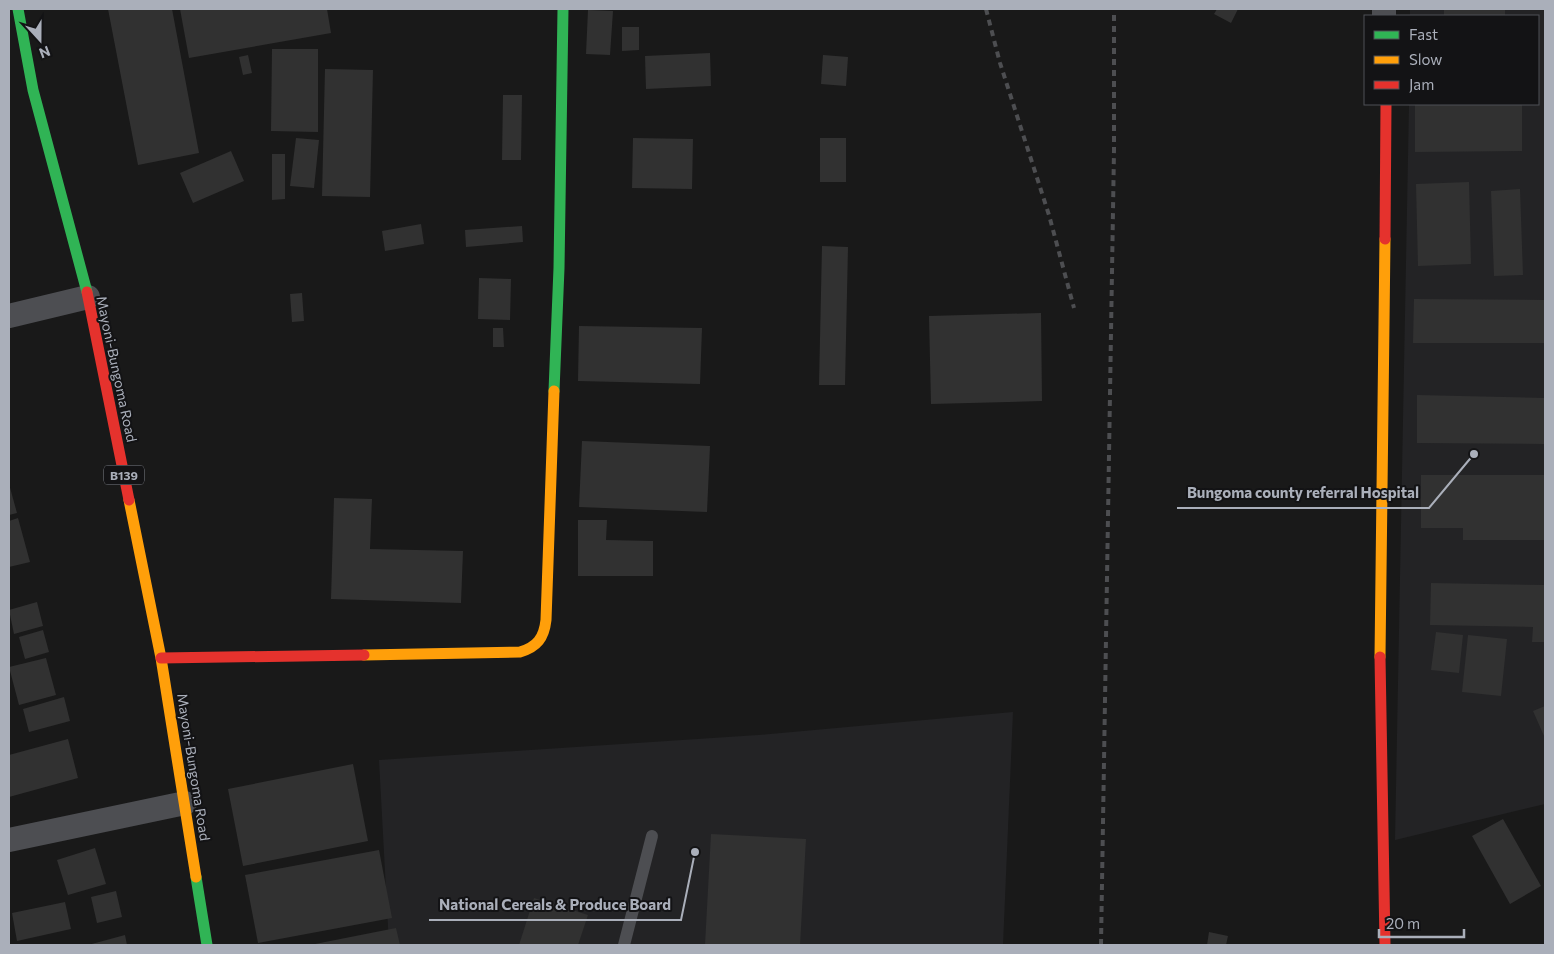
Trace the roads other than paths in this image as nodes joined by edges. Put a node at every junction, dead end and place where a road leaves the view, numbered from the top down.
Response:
1 (18, 9) edge
2 (563, 9) edge
3 (1386, 105) edge
4 (88, 297) junction
5 (9, 316) edge
6 (161, 658) junction
7 (185, 803) junction
8 (652, 836) dead end
9 (9, 840) edge
10 (207, 945) edge
11 (624, 945) edge
12 (1385, 945) edge

1 - 4 street, Mayoni-Bungoma Road / B139
2 - 6 street
3 - 12 street
4 - 5 street
4 - 6 street, Mayoni-Bungoma Road / B139
6 - 7 street, Mayoni-Bungoma Road / B139
7 - 9 street
7 - 10 street, Mayoni-Bungoma Road / B139
8 - 11 lane

